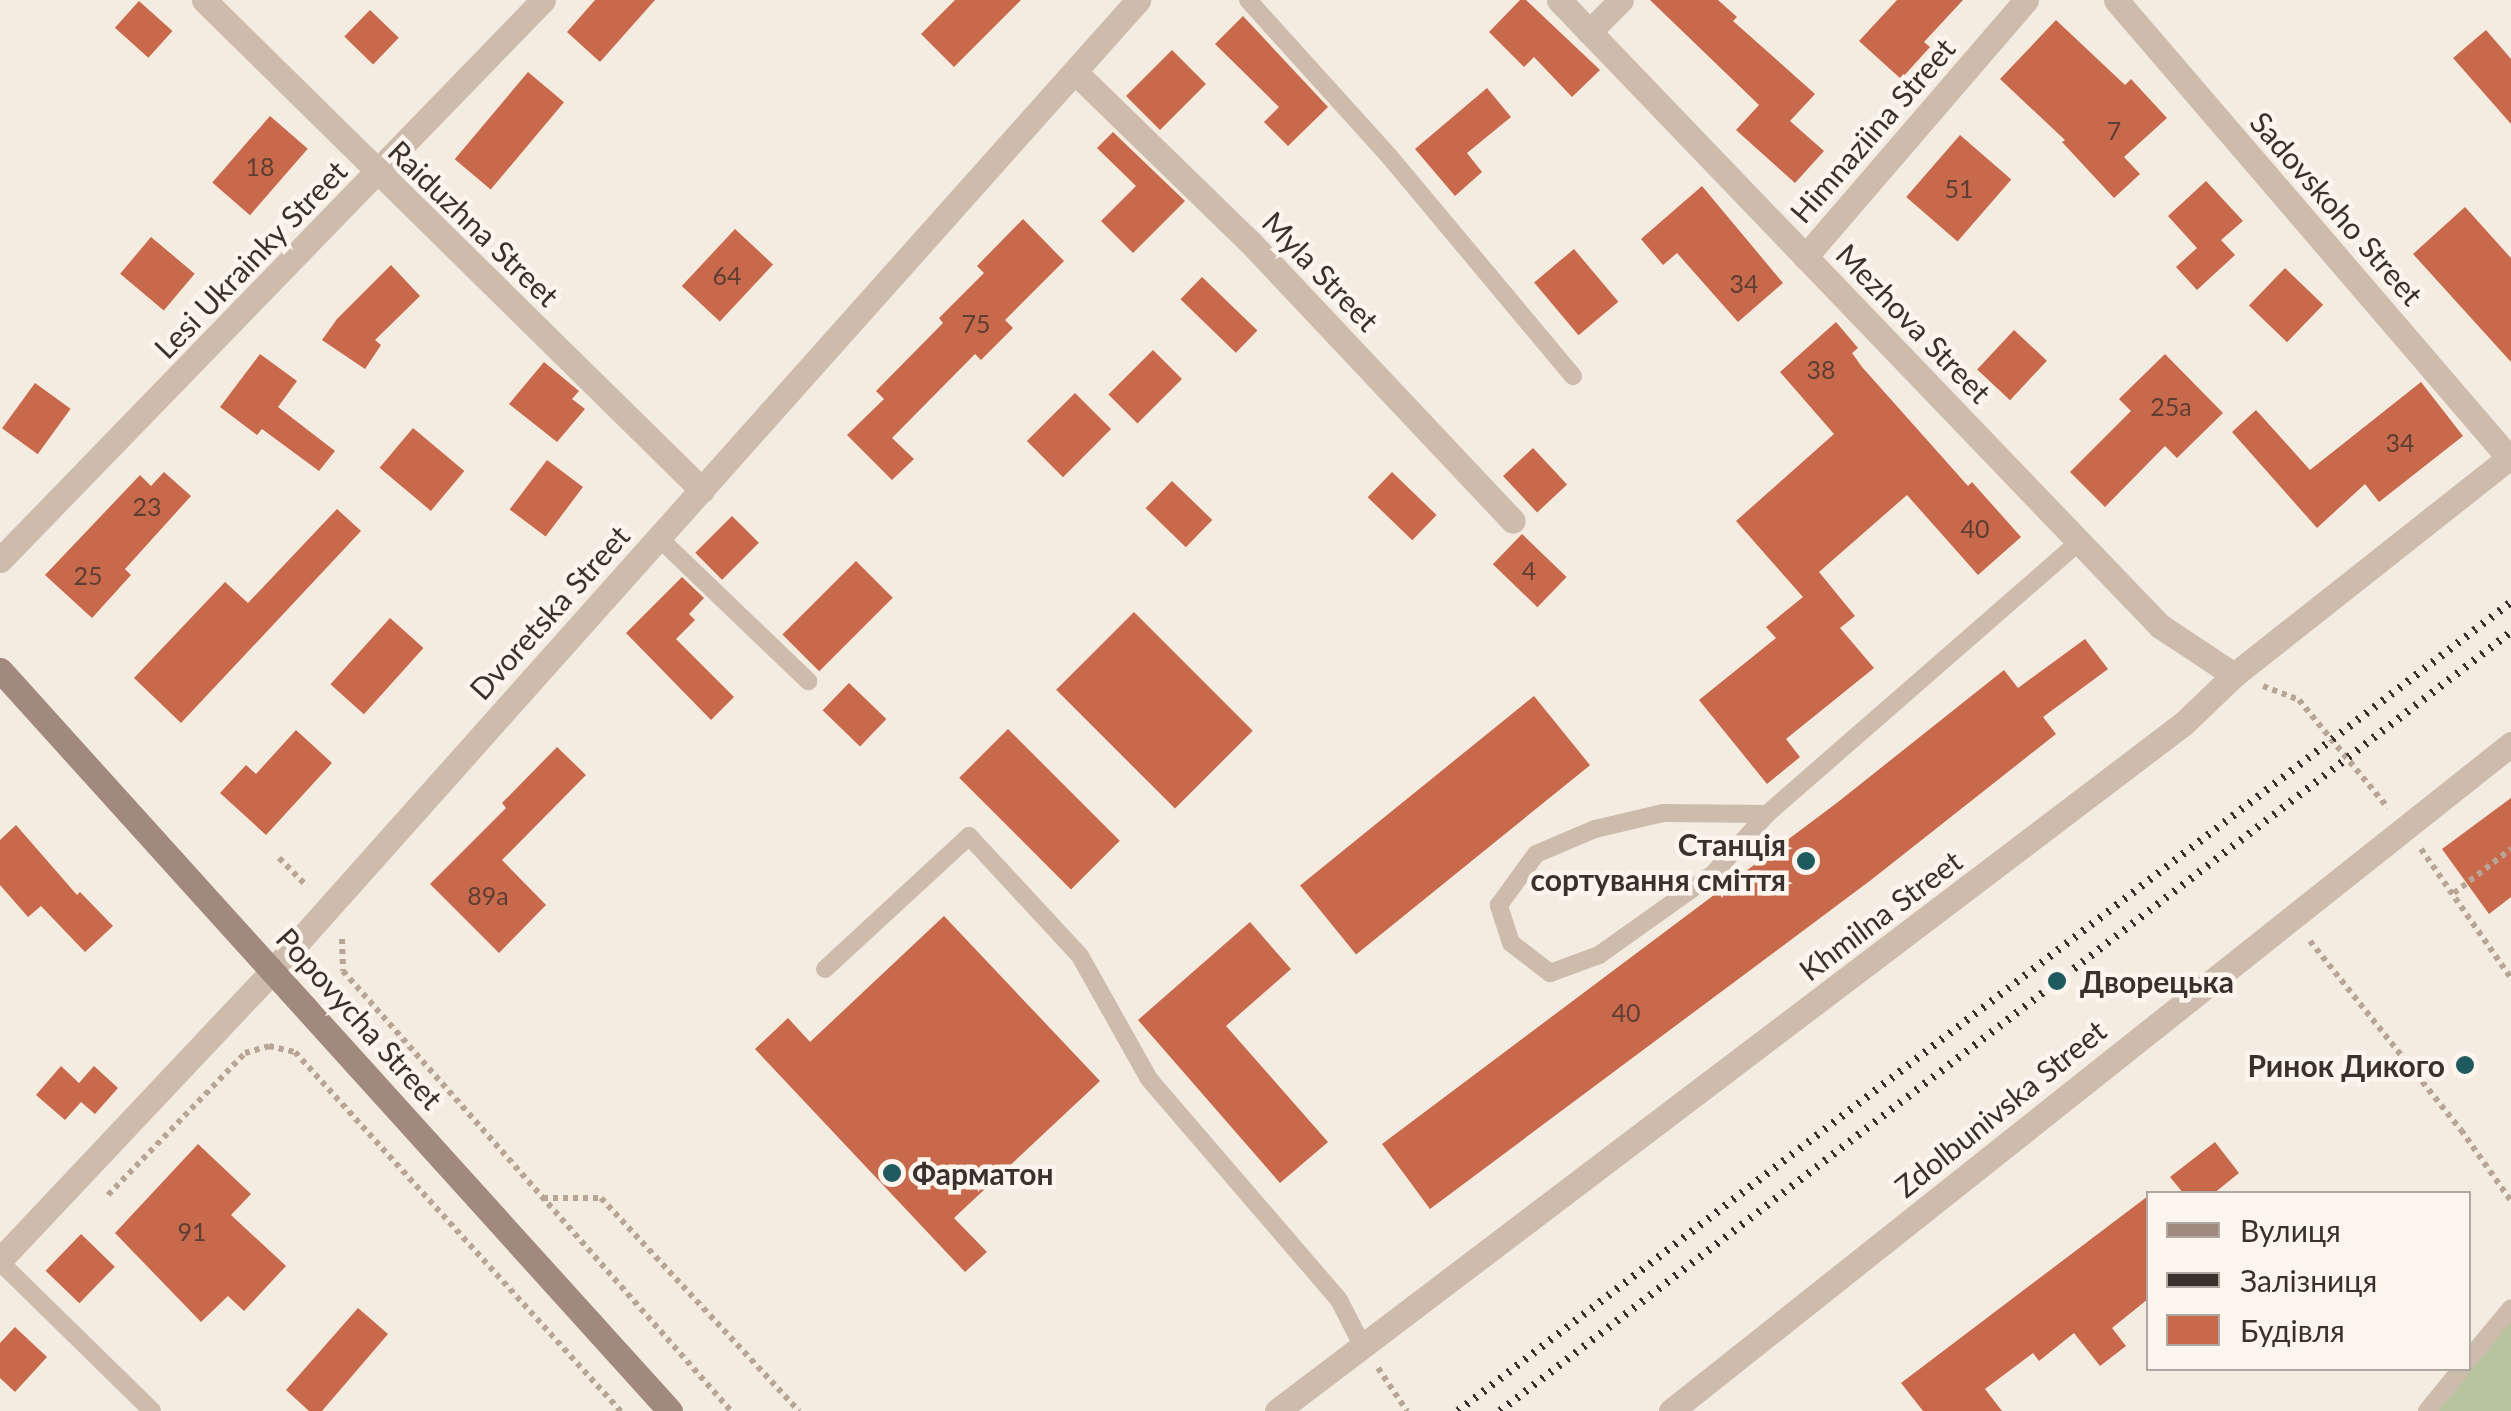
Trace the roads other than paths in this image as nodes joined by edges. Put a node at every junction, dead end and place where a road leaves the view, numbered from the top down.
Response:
1 (204, 0) edge
2 (543, 0) edge
3 (1138, 0) edge
4 (1248, 0) edge
5 (1558, 0) edge
6 (1621, 0) edge
7 (2026, 0) edge
8 (2116, 0) edge
9 (1589, 32) junction
10 (1075, 72) junction
11 (378, 175) junction
12 (1806, 257) junction
13 (1574, 376) dead end
14 (2510, 457) edge
15 (702, 490) junction
16 (1513, 521) dead end
17 (659, 538) junction
18 (2079, 542) junction
19 (0, 560) edge
20 (0, 670) edge
21 (2234, 675) junction
22 (808, 680) dead end
23 (2511, 744) edge
24 (1767, 814) junction
25 (825, 969) dead end
26 (273, 970) junction
27 (0, 1261) edge
28 (2511, 1308) edge
29 (1363, 1346) junction
30 (2471, 1356) edge
31 (2460, 1371) edge
32 (152, 1411) edge
33 (670, 1411) edge
34 (1277, 1411) edge
35 (1671, 1411) edge
36 (2427, 1411) edge

1 - 11 street, Raiduzhna Street
2 - 11 street, Lesi Ukrainky Street
3 - 10 street, Dvoretska Street
4 - 13 lane
5 - 9 street, Mezhova Street
6 - 9 street
7 - 12 street, Himnaziina Street
8 - 14 street, Sadovskoho Street
9 - 12 street, Mezhova Street
10 - 15 street, Dvoretska Street
10 - 16 street, Myla Street
11 - 15 street, Raiduzhna Street
11 - 19 street, Lesi Ukrainky Street
12 - 18 street, Mezhova Street
14 - 21 street, Khmilna Street
15 - 17 street, Dvoretska Street
17 - 22 lane
17 - 26 street, Dvoretska Street
18 - 21 street, Mezhova Street
18 - 24 lane
20 - 26 main road, Popovycha Street
21 - 29 street, Khmilna Street
23 - 35 street, Zdolbunivska Street
24 - 24 lane
25 - 29 lane
26 - 27 street, Dvoretska Street
26 - 33 main road, Popovycha Street
27 - 32 lane
28 - 30 lane
29 - 34 street, Khmilna Street
31 - 36 lane

